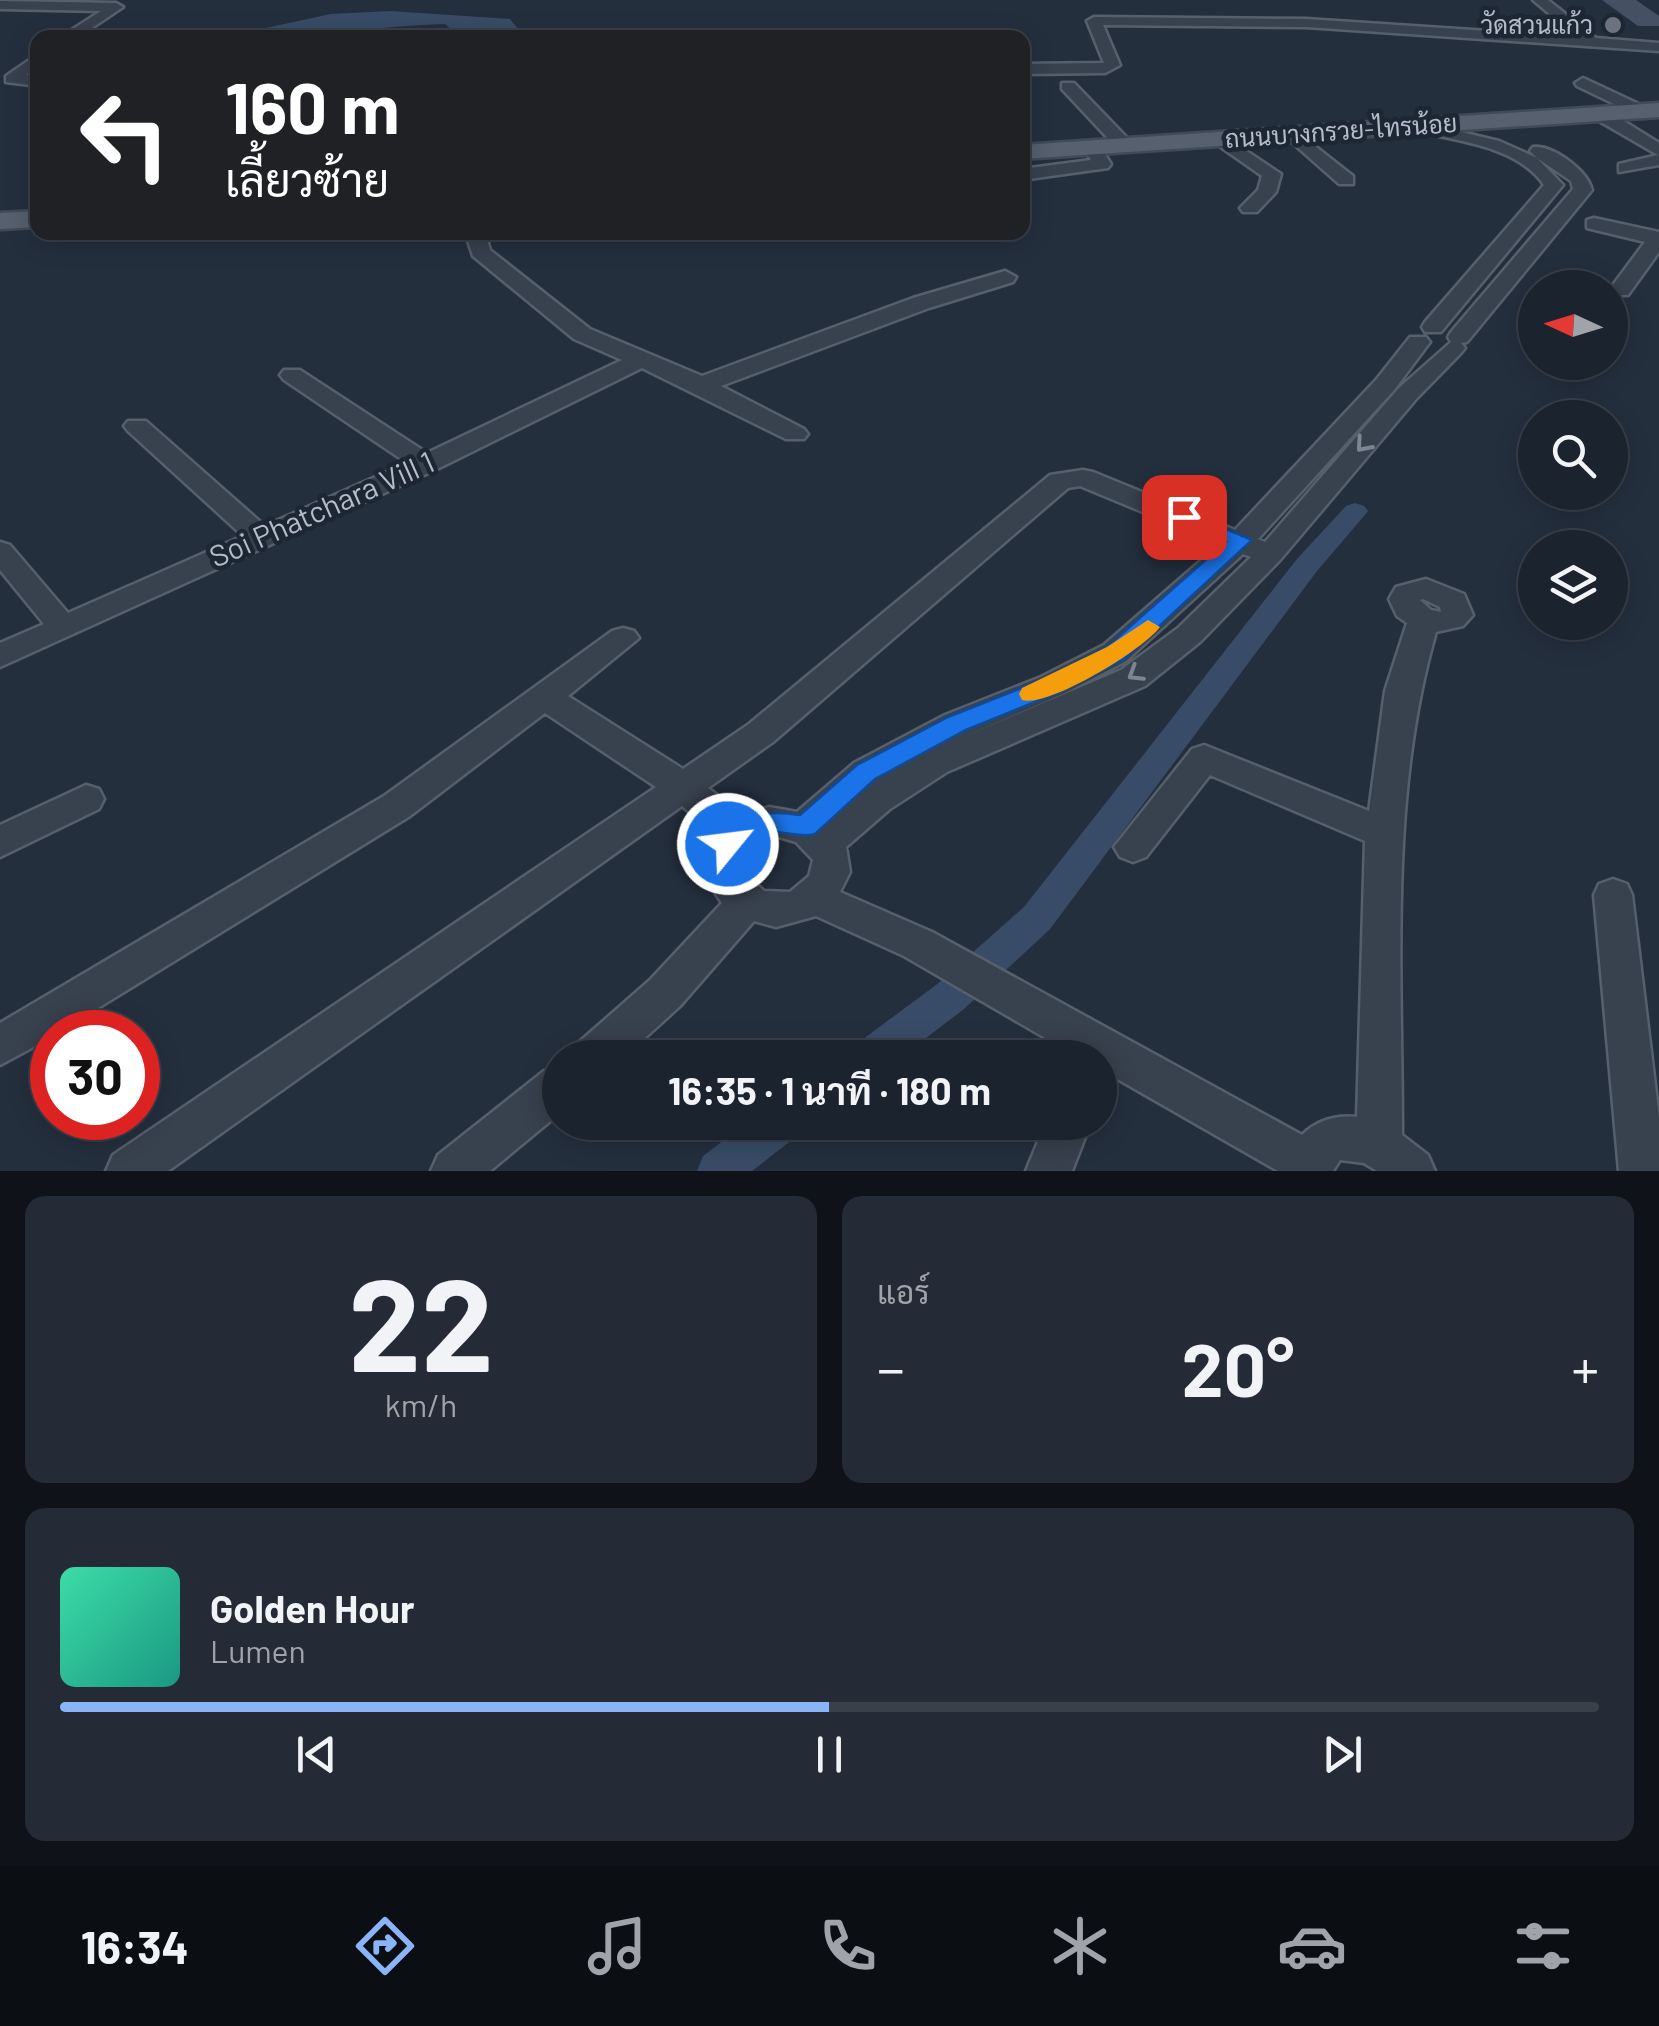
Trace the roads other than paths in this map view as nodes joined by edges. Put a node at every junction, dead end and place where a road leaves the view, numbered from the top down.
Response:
1 (62, 0) edge
2 (131, 0) edge
3 (1540, 0) edge
4 (0, 5) edge
5 (34, 6) junction
6 (116, 7) junction
7 (79, 30) edge
8 (1566, 42) junction
9 (1593, 43) junction
10 (1659, 47) edge
11 (1519, 51) dead end
12 (30, 64) edge
13 (1030, 69) edge
14 (30, 80) edge
15 (1582, 83) dead end
16 (1068, 86) dead end
17 (1650, 111) edge
18 (1600, 114) junction
19 (1495, 121) junction
20 (1415, 126) junction
21 (1659, 130) edge
22 (1630, 132) junction
23 (1293, 134) junction
24 (1221, 139) junction
25 (1124, 146) junction
26 (1092, 148) junction
27 (1659, 150) edge
28 (1030, 152) edge
29 (1542, 154) junction
30 (1519, 155) junction
31 (1659, 160) edge
32 (1626, 168) dead end
33 (1030, 175) edge
34 (1346, 180) dead end
35 (1534, 207) junction
36 (1250, 208) dead end
37 (1563, 214) junction
38 (30, 220) edge
39 (0, 222) edge
40 (1594, 224) dead end
41 (1658, 239) edge
42 (487, 241) edge
43 (1485, 261) junction
44 (1515, 270) junction
45 (1005, 277) dead end
46 (1628, 279) edge
47 (1441, 338) junction
48 (642, 359) junction
49 (292, 375) dead end
50 (701, 385) junction
51 (137, 426) dead end
52 (795, 434) dead end
53 (426, 464) junction
54 (262, 538) junction
55 (1256, 547) junction
56 (0, 551) edge
57 (1424, 619) dead end
58 (62, 627) junction
59 (624, 638) dead end
60 (0, 656) edge
61 (546, 698) junction
62 (680, 785) junction
63 (86, 799) dead end
64 (740, 833) junction
65 (1384, 833) junction
66 (816, 835) junction
67 (0, 842) edge
68 (1134, 847) dead end
69 (1614, 895) dead end
70 (813, 898) junction
71 (746, 903) junction
72 (612, 1040) edge
73 (1084, 1040) edge
74 (0, 1046) edge
75 (1117, 1061) edge
76 (542, 1100) edge
77 (1062, 1140) edge
78 (1396, 1157) edge
79 (1310, 1168) edge
80 (129, 1171) edge
81 (454, 1171) edge
82 (1049, 1171) edge
83 (1642, 1171) edge

1 - 5 street
2 - 6 street
3 - 9 street
4 - 5 street
5 - 6 street
6 - 7 street
8 - 9 street
8 - 11 street
8 - 13 street
9 - 10 street
12 - 14 street
15 - 17 street
16 - 25 street
17 - 18 main road, ถนนบางกรวย-ไทรน้อย
18 - 19 main road, ถนนบางกรวย-ไทรน้อย
18 - 22 street
19 - 20 main road, ถนนบางกรวย-ไทรน้อย
19 - 29 street
20 - 23 main road, ถนนบางกรวย-ไทรน้อย
20 - 30 street
21 - 22 street
22 - 27 street
23 - 24 main road, ถนนบางกรวย-ไทรน้อย
23 - 34 street
24 - 25 main road, ถนนบางกรวย-ไทรน้อย
24 - 36 street
25 - 26 main road, ถนนบางกรวย-ไทรน้อย
26 - 28 main road, ถนนบางกรวย-ไทรน้อย
26 - 33 street
29 - 30 street
29 - 37 street
30 - 35 street
31 - 32 street
35 - 37 street
35 - 43 street
37 - 44 street
38 - 39 main road
40 - 41 street
41 - 46 street
42 - 48 street
43 - 44 street
43 - 47 street
44 - 47 street
45 - 50 street
47 - 55 street
48 - 50 street
48 - 53 street, Soi Phatchara Vill 1
49 - 53 street
50 - 52 street
51 - 54 street
53 - 54 street, Soi Phatchara Vill 1
54 - 58 street, Soi Phatchara Vill 1
55 - 62 street
55 - 66 street
56 - 58 street
57 - 65 street
58 - 60 street, Soi Phatchara Vill 1
59 - 61 street
61 - 62 street
61 - 74 street
62 - 64 street
62 - 80 street
63 - 67 street
64 - 66 street
64 - 71 street
65 - 68 street
65 - 78 street
66 - 70 street
69 - 83 street
70 - 71 street
70 - 73 street
71 - 72 street
75 - 79 street
76 - 81 street
77 - 82 street
78 - 79 street

